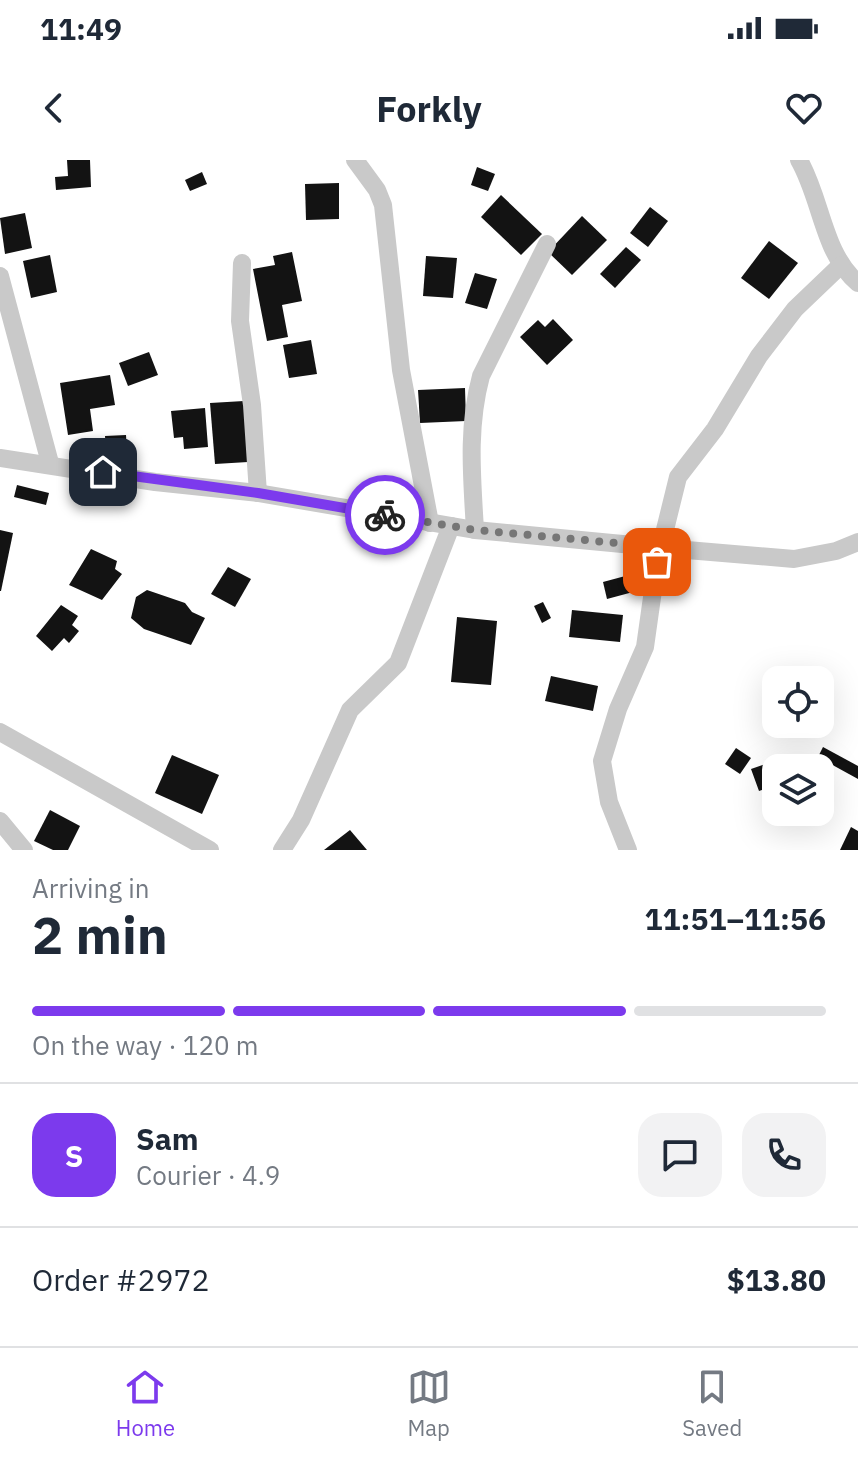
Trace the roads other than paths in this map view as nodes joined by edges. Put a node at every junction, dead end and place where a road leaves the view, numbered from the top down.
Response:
1 (355, 160) edge
2 (799, 160) edge
3 (547, 244) dead end
4 (242, 263) dead end
5 (841, 265) junction
6 (0, 276) edge
7 (858, 283) edge
8 (0, 458) edge
9 (50, 463) junction
10 (258, 493) junction
11 (430, 523) junction
12 (451, 526) junction
13 (475, 530) junction
14 (858, 542) edge
15 (660, 547) junction
16 (0, 732) edge
17 (0, 821) edge
18 (24, 850) edge
19 (210, 850) edge
20 (282, 850) edge
21 (628, 850) edge

1 - 11 street
2 - 5 street
3 - 13 street
4 - 10 street
5 - 7 street
5 - 15 street
6 - 9 street
8 - 9 street
9 - 10 street
10 - 11 street
11 - 12 street
12 - 13 street
12 - 20 street
13 - 15 street
14 - 15 street
15 - 21 street
16 - 19 street
17 - 18 street

